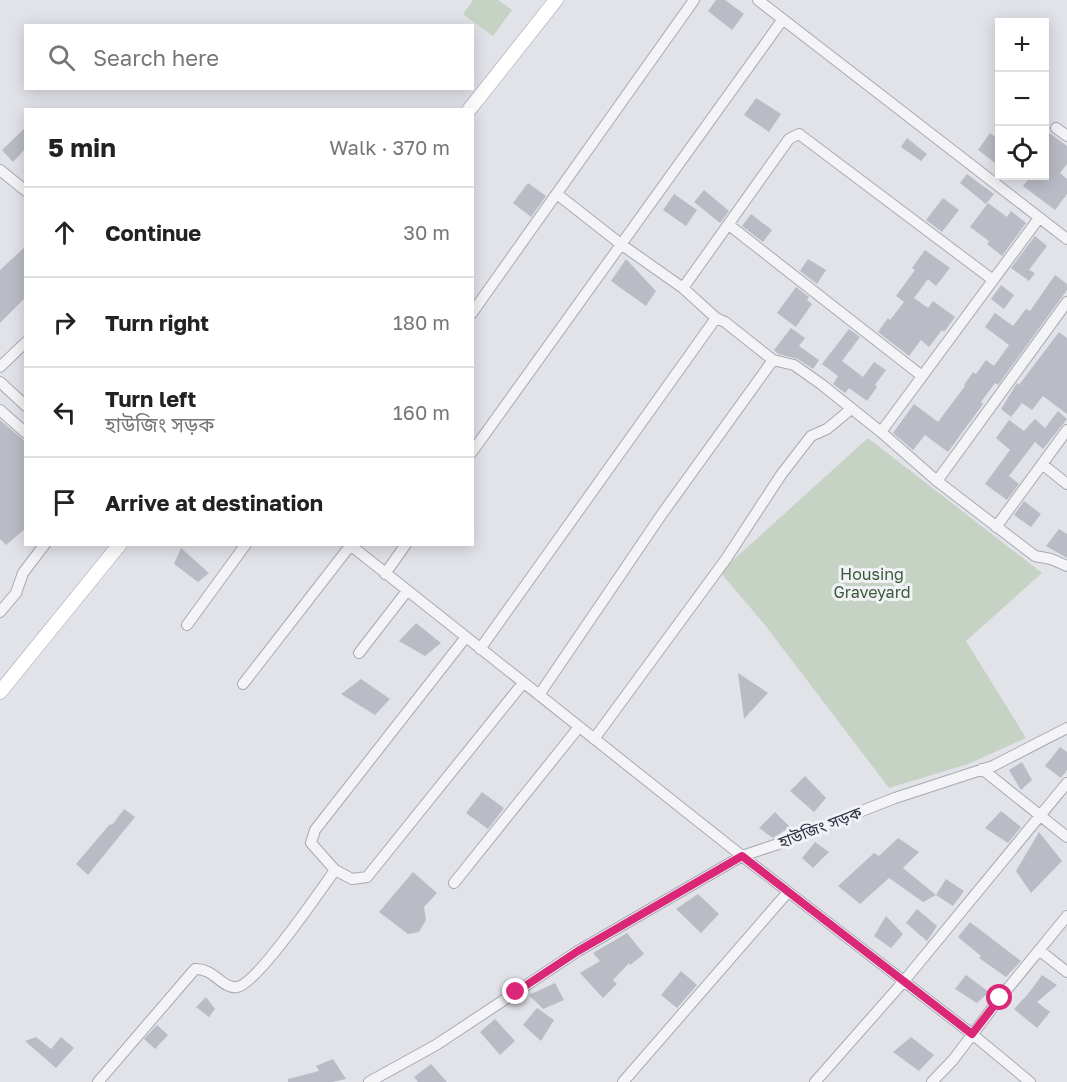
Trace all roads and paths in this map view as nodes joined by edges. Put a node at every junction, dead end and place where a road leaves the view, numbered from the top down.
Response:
1 (556, 0) edge
2 (694, 0) edge
3 (758, 0) edge
4 (783, 19) junction
5 (471, 108) edge
6 (1056, 129) dead end
7 (1067, 136) edge
8 (0, 170) edge
9 (24, 189) edge
10 (557, 194) junction
11 (1039, 218) junction
12 (729, 225) junction
13 (1067, 239) edge
14 (622, 245) junction
15 (993, 280) junction
16 (683, 288) junction
17 (1067, 302) edge
18 (474, 310) edge
19 (716, 318) junction
20 (24, 344) edge
21 (773, 360) junction
22 (0, 367) edge
23 (922, 376) junction
24 (0, 382) edge
25 (24, 404) edge
26 (851, 409) junction
27 (0, 410) edge
28 (1067, 430) edge
29 (24, 431) edge
30 (881, 432) junction
31 (474, 449) edge
32 (1042, 464) junction
33 (936, 481) junction
34 (1067, 484) edge
35 (996, 527) junction
36 (43, 546) edge
37 (118, 546) edge
38 (245, 546) edge
39 (349, 546) edge
40 (351, 546) edge
41 (405, 546) edge
42 (1067, 566) edge
43 (385, 573) junction
44 (408, 591) junction
45 (0, 612) edge
46 (187, 625) dead end
47 (466, 637) junction
48 (480, 649) junction
49 (359, 653) dead end
50 (523, 683) junction
51 (243, 684) dead end
52 (0, 692) edge
53 (539, 695) junction
54 (579, 727) junction
55 (1067, 728) edge
56 (594, 739) junction
57 (982, 769) junction
58 (1067, 783) edge
59 (1042, 815) junction
60 (1067, 837) edge
61 (742, 856) junction
62 (335, 870) junction
63 (454, 883) dead end
64 (788, 892) junction
65 (1067, 916) edge
66 (1039, 950) junction
67 (1067, 972) edge
68 (904, 981) junction
69 (972, 1034) junction
70 (98, 1082) edge
71 (369, 1082) edge
72 (623, 1082) edge
73 (815, 1082) edge
74 (932, 1082) edge
75 (1030, 1082) edge

1 - 5 main road
2 - 10 street
3 - 4 street
4 - 11 street
4 - 14 street
6 - 7 street
8 - 9 street
10 - 14 street
10 - 18 street
11 - 13 street
11 - 15 street
12 - 15 street
12 - 16 street
12 - 23 street
14 - 16 street
14 - 31 street
15 - 23 street
16 - 19 street
17 - 33 street
19 - 21 street
19 - 48 street
20 - 22 street
21 - 26 street
21 - 53 street
23 - 30 street
24 - 25 street
26 - 30 street
26 - 56 street
27 - 29 street
28 - 32 street
30 - 33 street
32 - 34 street
32 - 35 street
33 - 35 street
35 - 42 street
36 - 45 street
37 - 52 main road
38 - 46 street
39 - 51 street
40 - 43 street
41 - 43 street
43 - 44 street
44 - 47 street
44 - 49 street
47 - 48 street
47 - 62 street
48 - 50 street
50 - 53 street
50 - 62 street
53 - 54 street
54 - 56 street
54 - 63 street
55 - 57 street, হাউজিং সড়ক
56 - 61 street
57 - 59 street
57 - 61 street, হাউজিং সড়ক
58 - 59 street
59 - 60 street
59 - 68 street
61 - 64 street
61 - 71 street, হাউজিং সড়ক
62 - 70 street
64 - 68 street
64 - 72 street
65 - 66 street
66 - 67 street
66 - 69 street
68 - 69 street
68 - 73 street
69 - 74 street
69 - 75 street

